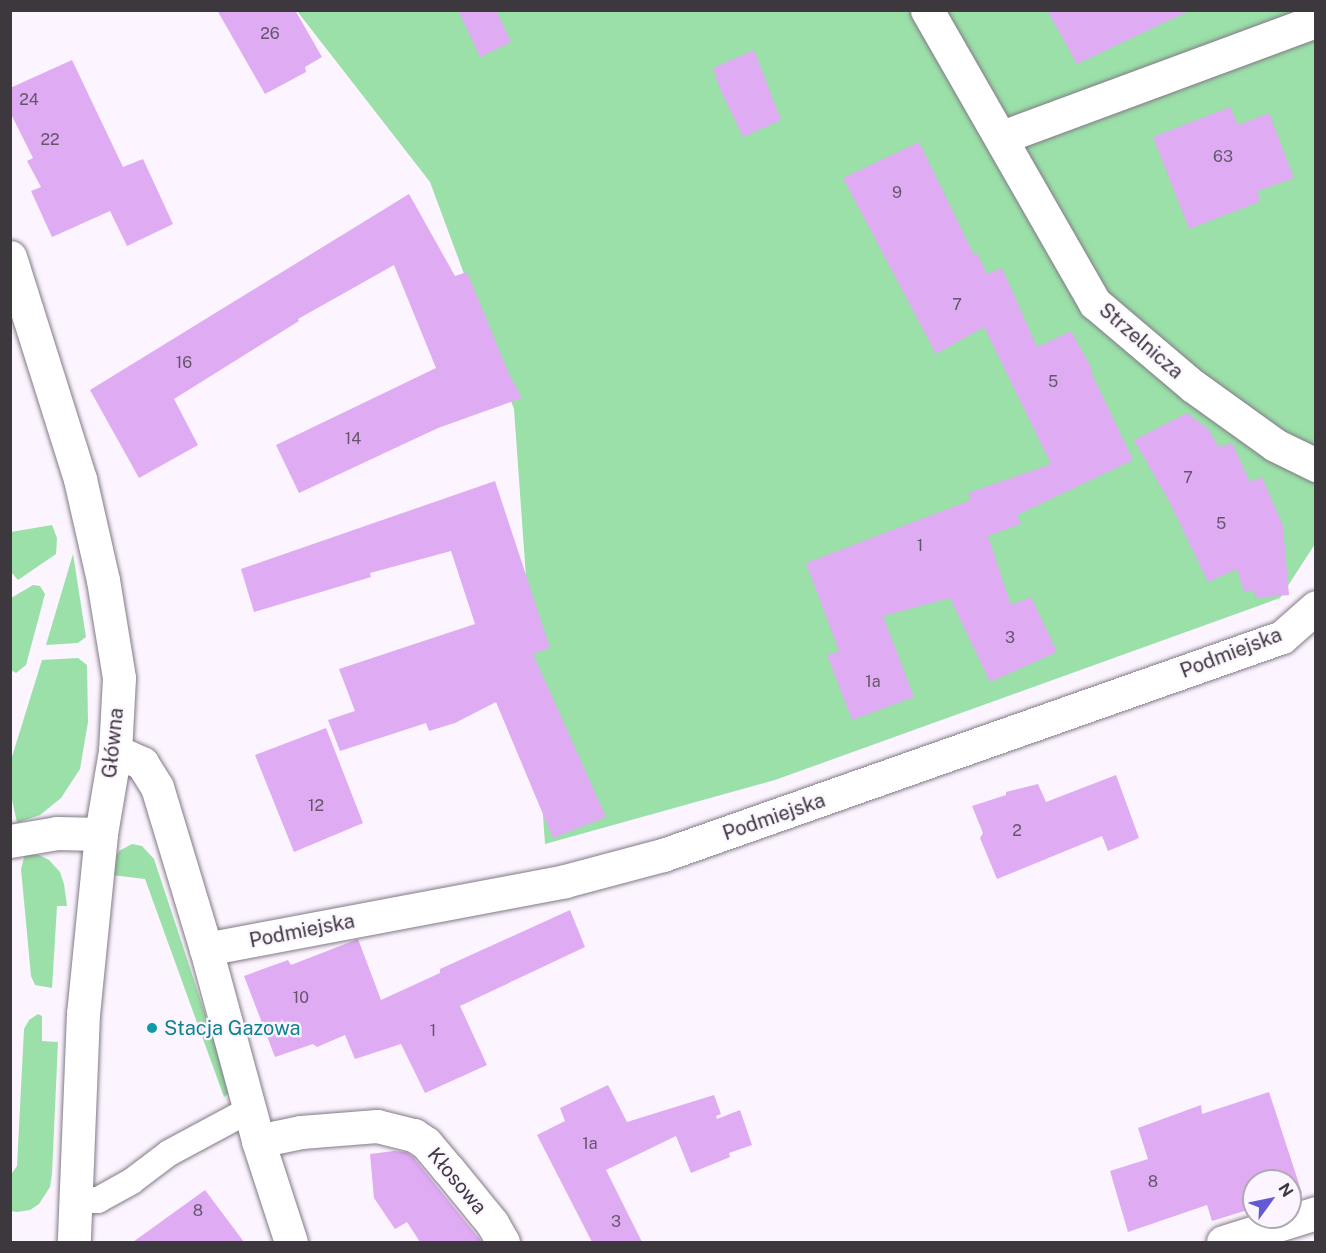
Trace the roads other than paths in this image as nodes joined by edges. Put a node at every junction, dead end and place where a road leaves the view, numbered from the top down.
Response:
1 (927, 10) edge
2 (1316, 21) edge
3 (1002, 137) junction
4 (10, 257) edge
5 (1316, 465) edge
6 (1316, 607) edge
7 (115, 751) junction
8 (101, 834) junction
9 (10, 841) edge
10 (206, 949) junction
11 (251, 1109) junction
12 (258, 1141) junction
13 (75, 1200) junction
14 (1316, 1214) edge
15 (74, 1242) edge
16 (291, 1242) edge
17 (503, 1242) edge
18 (1223, 1242) edge

1 - 3 street, Strzelnicza
2 - 3 street
3 - 5 street, Strzelnicza
4 - 7 street, Główna
6 - 10 street, Podmiejska
7 - 8 street, Główna
7 - 10 street
8 - 9 street
8 - 13 street, Główna
10 - 11 street
11 - 12 street
11 - 13 lane
12 - 16 street
12 - 17 street, Kłosowa
13 - 15 street, Główna
14 - 18 street

